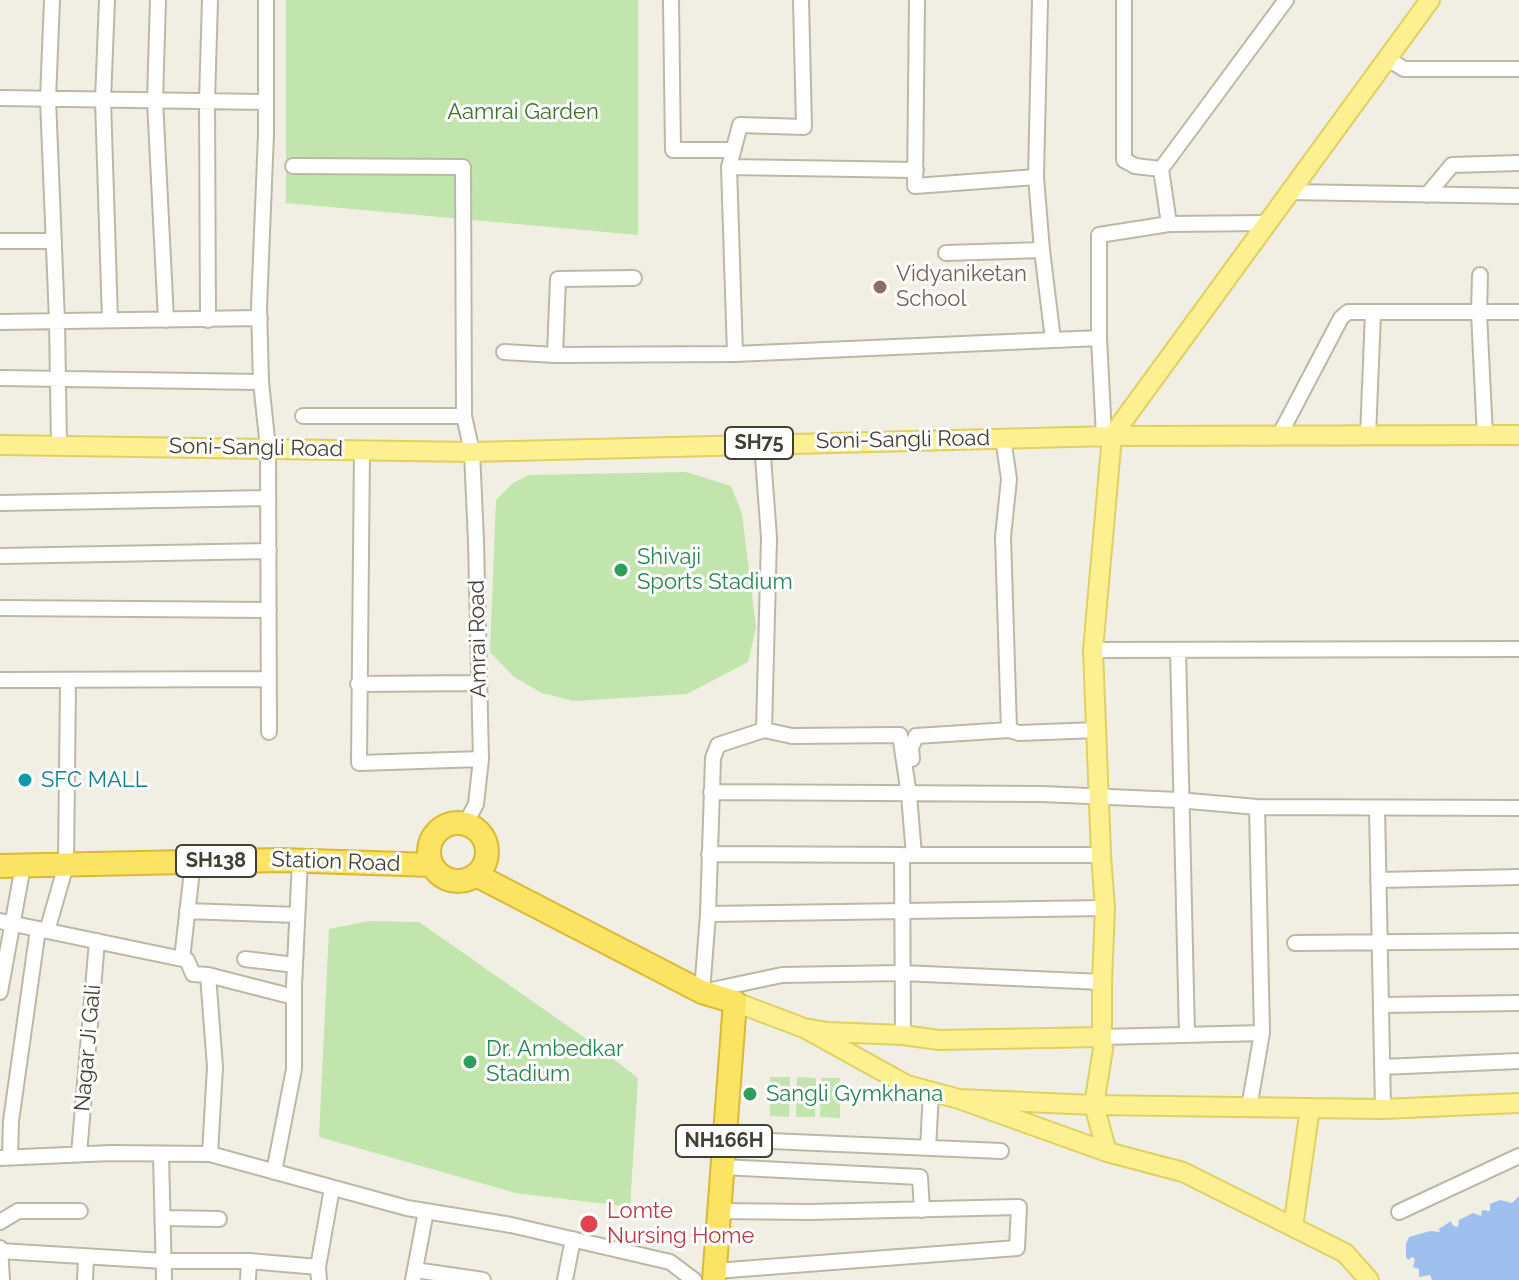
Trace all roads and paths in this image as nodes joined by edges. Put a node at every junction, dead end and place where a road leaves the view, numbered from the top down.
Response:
1 (52, 0) edge
2 (107, 0) edge
3 (158, 0) edge
4 (210, 0) edge
5 (266, 0) edge
6 (671, 0) edge
7 (801, 0) edge
8 (917, 0) edge
9 (1040, 0) edge
10 (1124, 0) edge
11 (1286, 0) edge
12 (1430, 0) edge
13 (1388, 59) junction
14 (1519, 69) edge
15 (0, 98) edge
16 (48, 99) junction
17 (103, 100) junction
18 (155, 100) junction
19 (207, 101) junction
20 (266, 102) junction
21 (733, 150) junction
22 (1519, 163) edge
23 (293, 166) dead end
24 (729, 167) junction
25 (1161, 169) junction
26 (916, 170) junction
27 (1036, 177) junction
28 (1290, 192) junction
29 (1427, 195) junction
30 (1519, 196) edge
31 (1268, 223) junction
32 (1169, 224) junction
33 (0, 241) edge
34 (54, 241) junction
35 (1042, 250) junction
36 (946, 253) dead end
37 (1480, 275) dead end
38 (634, 278) dead end
39 (1519, 312) edge
40 (1373, 313) junction
41 (1479, 313) junction
42 (260, 318) junction
43 (110, 320) junction
44 (166, 320) junction
45 (208, 320) junction
46 (57, 321) junction
47 (0, 322) edge
48 (1099, 338) junction
49 (1053, 340) junction
50 (504, 352) dead end
51 (735, 354) junction
52 (555, 355) junction
53 (0, 378) edge
54 (58, 378) junction
55 (261, 382) junction
56 (303, 416) dead end
57 (464, 416) junction
58 (1519, 435) edge
59 (1108, 436) junction
60 (1279, 436) junction
61 (1368, 436) junction
62 (1485, 436) junction
63 (1003, 438) junction
64 (762, 443) junction
65 (0, 445) edge
66 (59, 446) junction
67 (268, 448) junction
68 (362, 449) junction
69 (472, 452) junction
70 (268, 498) junction
71 (0, 503) edge
72 (269, 551) junction
73 (0, 556) edge
74 (0, 608) edge
75 (269, 610) junction
76 (1519, 649) edge
77 (1093, 650) junction
78 (1178, 650) junction
79 (269, 679) junction
80 (0, 680) edge
81 (68, 681) junction
82 (478, 683) junction
83 (358, 684) junction
84 (764, 730) junction
85 (1009, 730) junction
86 (1097, 730) junction
87 (269, 732) dead end
88 (481, 759) junction
89 (711, 792) junction
90 (909, 795) junction
91 (1100, 798) junction
92 (1183, 800) junction
93 (1257, 807) junction
94 (1377, 808) junction
95 (1519, 808) edge
96 (466, 823) junction
97 (709, 854) junction
98 (908, 855) junction
99 (1101, 855) junction
100 (300, 860) junction
101 (193, 862) junction
102 (66, 865) junction
103 (432, 865) junction
104 (0, 866) edge
105 (23, 866) junction
106 (476, 875) junction
107 (1519, 877) edge
108 (1378, 880) junction
109 (1105, 908) junction
110 (187, 911) junction
111 (902, 912) junction
112 (708, 914) junction
113 (297, 915) junction
114 (6, 922) edge
115 (43, 930) junction
116 (97, 941) junction
117 (1519, 941) edge
118 (1295, 943) dead end
119 (1380, 944) junction
120 (182, 959) junction
121 (245, 959) dead end
122 (295, 965) junction
123 (902, 973) junction
124 (200, 975) junction
125 (1102, 982) junction
126 (0, 992) edge
127 (702, 992) junction
128 (294, 997) junction
129 (735, 1002) junction
130 (1519, 1003) edge
131 (1381, 1005) junction
132 (804, 1028) junction
133 (1262, 1033) junction
134 (903, 1035) junction
135 (1187, 1035) junction
136 (1102, 1037) junction
137 (1519, 1061) edge
138 (1382, 1067) junction
139 (931, 1092) junction
140 (959, 1099) junction
141 (1519, 1103) edge
142 (1094, 1105) junction
143 (1249, 1108) junction
144 (1310, 1108) junction
145 (1383, 1109) junction
146 (724, 1139) junction
147 (928, 1148) junction
148 (1001, 1151) dead end
149 (1107, 1152) junction
150 (79, 1154) junction
151 (161, 1154) junction
152 (210, 1154) junction
153 (1519, 1156) edge
154 (5, 1158) edge
155 (722, 1167) junction
156 (274, 1172) junction
157 (332, 1188) junction
158 (922, 1210) junction
159 (80, 1211) dead end
160 (426, 1211) junction
161 (718, 1211) junction
162 (1399, 1212) dead end
163 (163, 1218) junction
164 (219, 1219) dead end
165 (0, 1222) edge
166 (1293, 1227) junction
167 (573, 1239) junction
168 (1, 1250) edge
169 (86, 1258) junction
170 (164, 1261) junction
171 (249, 1261) junction
172 (318, 1273) edge
173 (414, 1275) edge
174 (708, 1277) edge
175 (2, 1280) edge
176 (85, 1280) edge
177 (164, 1280) edge
178 (248, 1280) edge
179 (483, 1280) edge
180 (565, 1280) edge
181 (1369, 1280) edge

1 - 16 street
2 - 17 street
3 - 18 street
4 - 19 street
5 - 20 street
6 - 21 street
7 - 21 street
8 - 26 street
9 - 27 street
10 - 25 street
11 - 25 street
12 - 13 main road
13 - 14 street
13 - 28 main road
15 - 16 street
16 - 17 street
16 - 34 street
17 - 18 street
17 - 43 street
18 - 19 street
18 - 44 street
19 - 20 street
19 - 45 street
20 - 42 street
21 - 24 street
22 - 29 street
23 - 57 street, Amrai Road
24 - 26 street
24 - 51 street
25 - 32 street
26 - 27 street
27 - 35 street
28 - 29 street
28 - 31 main road
29 - 30 street
31 - 32 street
31 - 59 main road
32 - 48 street
33 - 34 street
34 - 46 street
35 - 36 street
35 - 49 street
37 - 41 street
38 - 52 street
39 - 41 street
40 - 41 street
40 - 60 street
40 - 61 street
41 - 62 street
42 - 45 street
42 - 55 street
43 - 44 street
43 - 46 street
44 - 45 street
46 - 47 street
46 - 54 street
48 - 49 street
48 - 59 street
49 - 51 street
50 - 52 street
51 - 52 street
53 - 54 street
54 - 55 street
54 - 66 street
55 - 67 street
56 - 57 street
57 - 69 street, Amrai Road
58 - 62 main road, Soni-Sangli Road / SH75
59 - 60 main road, Soni-Sangli Road / SH75
59 - 63 main road, Soni-Sangli Road / SH75
59 - 77 main road
60 - 61 main road, Soni-Sangli Road / SH75
61 - 62 main road, Soni-Sangli Road / SH75
63 - 64 main road, Soni-Sangli Road / SH75
63 - 85 street
64 - 69 main road, Soni-Sangli Road / SH75
64 - 84 street
65 - 66 main road, Soni-Sangli Road / SH75
66 - 67 main road, Soni-Sangli Road / SH75
67 - 68 main road, Soni-Sangli Road / SH75
67 - 70 street
68 - 69 main road, Soni-Sangli Road / SH75
68 - 83 street
69 - 82 street, Amrai Road
70 - 71 street
70 - 72 street
72 - 73 street
72 - 75 street
74 - 75 street
75 - 79 street
76 - 78 street
77 - 78 street
77 - 86 main road
78 - 92 street
79 - 81 street
79 - 87 street
80 - 81 street
81 - 102 street
82 - 83 street
82 - 88 street, Amrai Road
83 - 88 street
84 - 89 street
84 - 90 street
85 - 86 street
85 - 90 street
86 - 91 main road
88 - 96 street, Amrai Road
89 - 90 street
89 - 97 street
90 - 91 street
90 - 98 street
91 - 92 street
91 - 99 main road
92 - 93 street
92 - 135 street
93 - 94 street
93 - 133 street
94 - 95 street
94 - 108 street
96 - 103 highway
96 - 106 highway
97 - 98 street
97 - 112 street
98 - 99 street
98 - 111 street
99 - 109 main road
100 - 101 highway, Station Road / SH138
100 - 103 highway, Station Road / SH138
100 - 113 street
101 - 102 highway, Station Road / SH138
101 - 110 street
102 - 105 highway, Station Road / SH138
102 - 115 street
103 - 106 highway
104 - 105 highway, Station Road / SH138
105 - 114 street
106 - 127 highway
107 - 108 street
108 - 119 street
109 - 111 street
109 - 125 main road
110 - 113 street
110 - 120 street
111 - 112 street
111 - 123 street
112 - 127 street
113 - 122 street
114 - 115 street
114 - 126 street
115 - 116 street
115 - 154 street
116 - 120 street
116 - 150 street, Nagar Ji Gali
117 - 119 street
118 - 119 street
119 - 131 street
120 - 124 street
121 - 122 street
122 - 128 street
123 - 125 street
123 - 127 street
123 - 134 street
124 - 128 street
124 - 152 street
125 - 136 main road
127 - 129 highway
128 - 156 street
129 - 132 main road
129 - 146 highway, NH166H
130 - 131 street
131 - 138 street
132 - 134 main road
132 - 139 main road
133 - 135 street
133 - 143 street
134 - 136 main road
135 - 136 street
136 - 142 main road
137 - 138 street
138 - 145 street
139 - 140 main road
139 - 147 street
140 - 142 main road
140 - 149 main road
141 - 145 main road
142 - 143 main road
142 - 149 main road
143 - 144 main road
144 - 145 main road
144 - 166 main road
146 - 147 street
146 - 155 highway, NH166H
147 - 148 street
149 - 166 main road
150 - 151 street
150 - 154 street
151 - 152 street
151 - 163 street
152 - 156 street
153 - 162 street
155 - 158 street
155 - 161 highway, NH166H
156 - 157 street
157 - 160 street
157 - 172 street
158 - 161 street
158 - 174 street
159 - 165 street
160 - 167 street
160 - 173 street
161 - 174 highway, NH166H
163 - 164 street
163 - 170 street
166 - 181 main road
167 - 174 street
167 - 180 street
168 - 169 street
168 - 175 street
169 - 170 street
169 - 176 street
170 - 171 street
170 - 177 street
171 - 172 street
171 - 178 street
173 - 179 street

